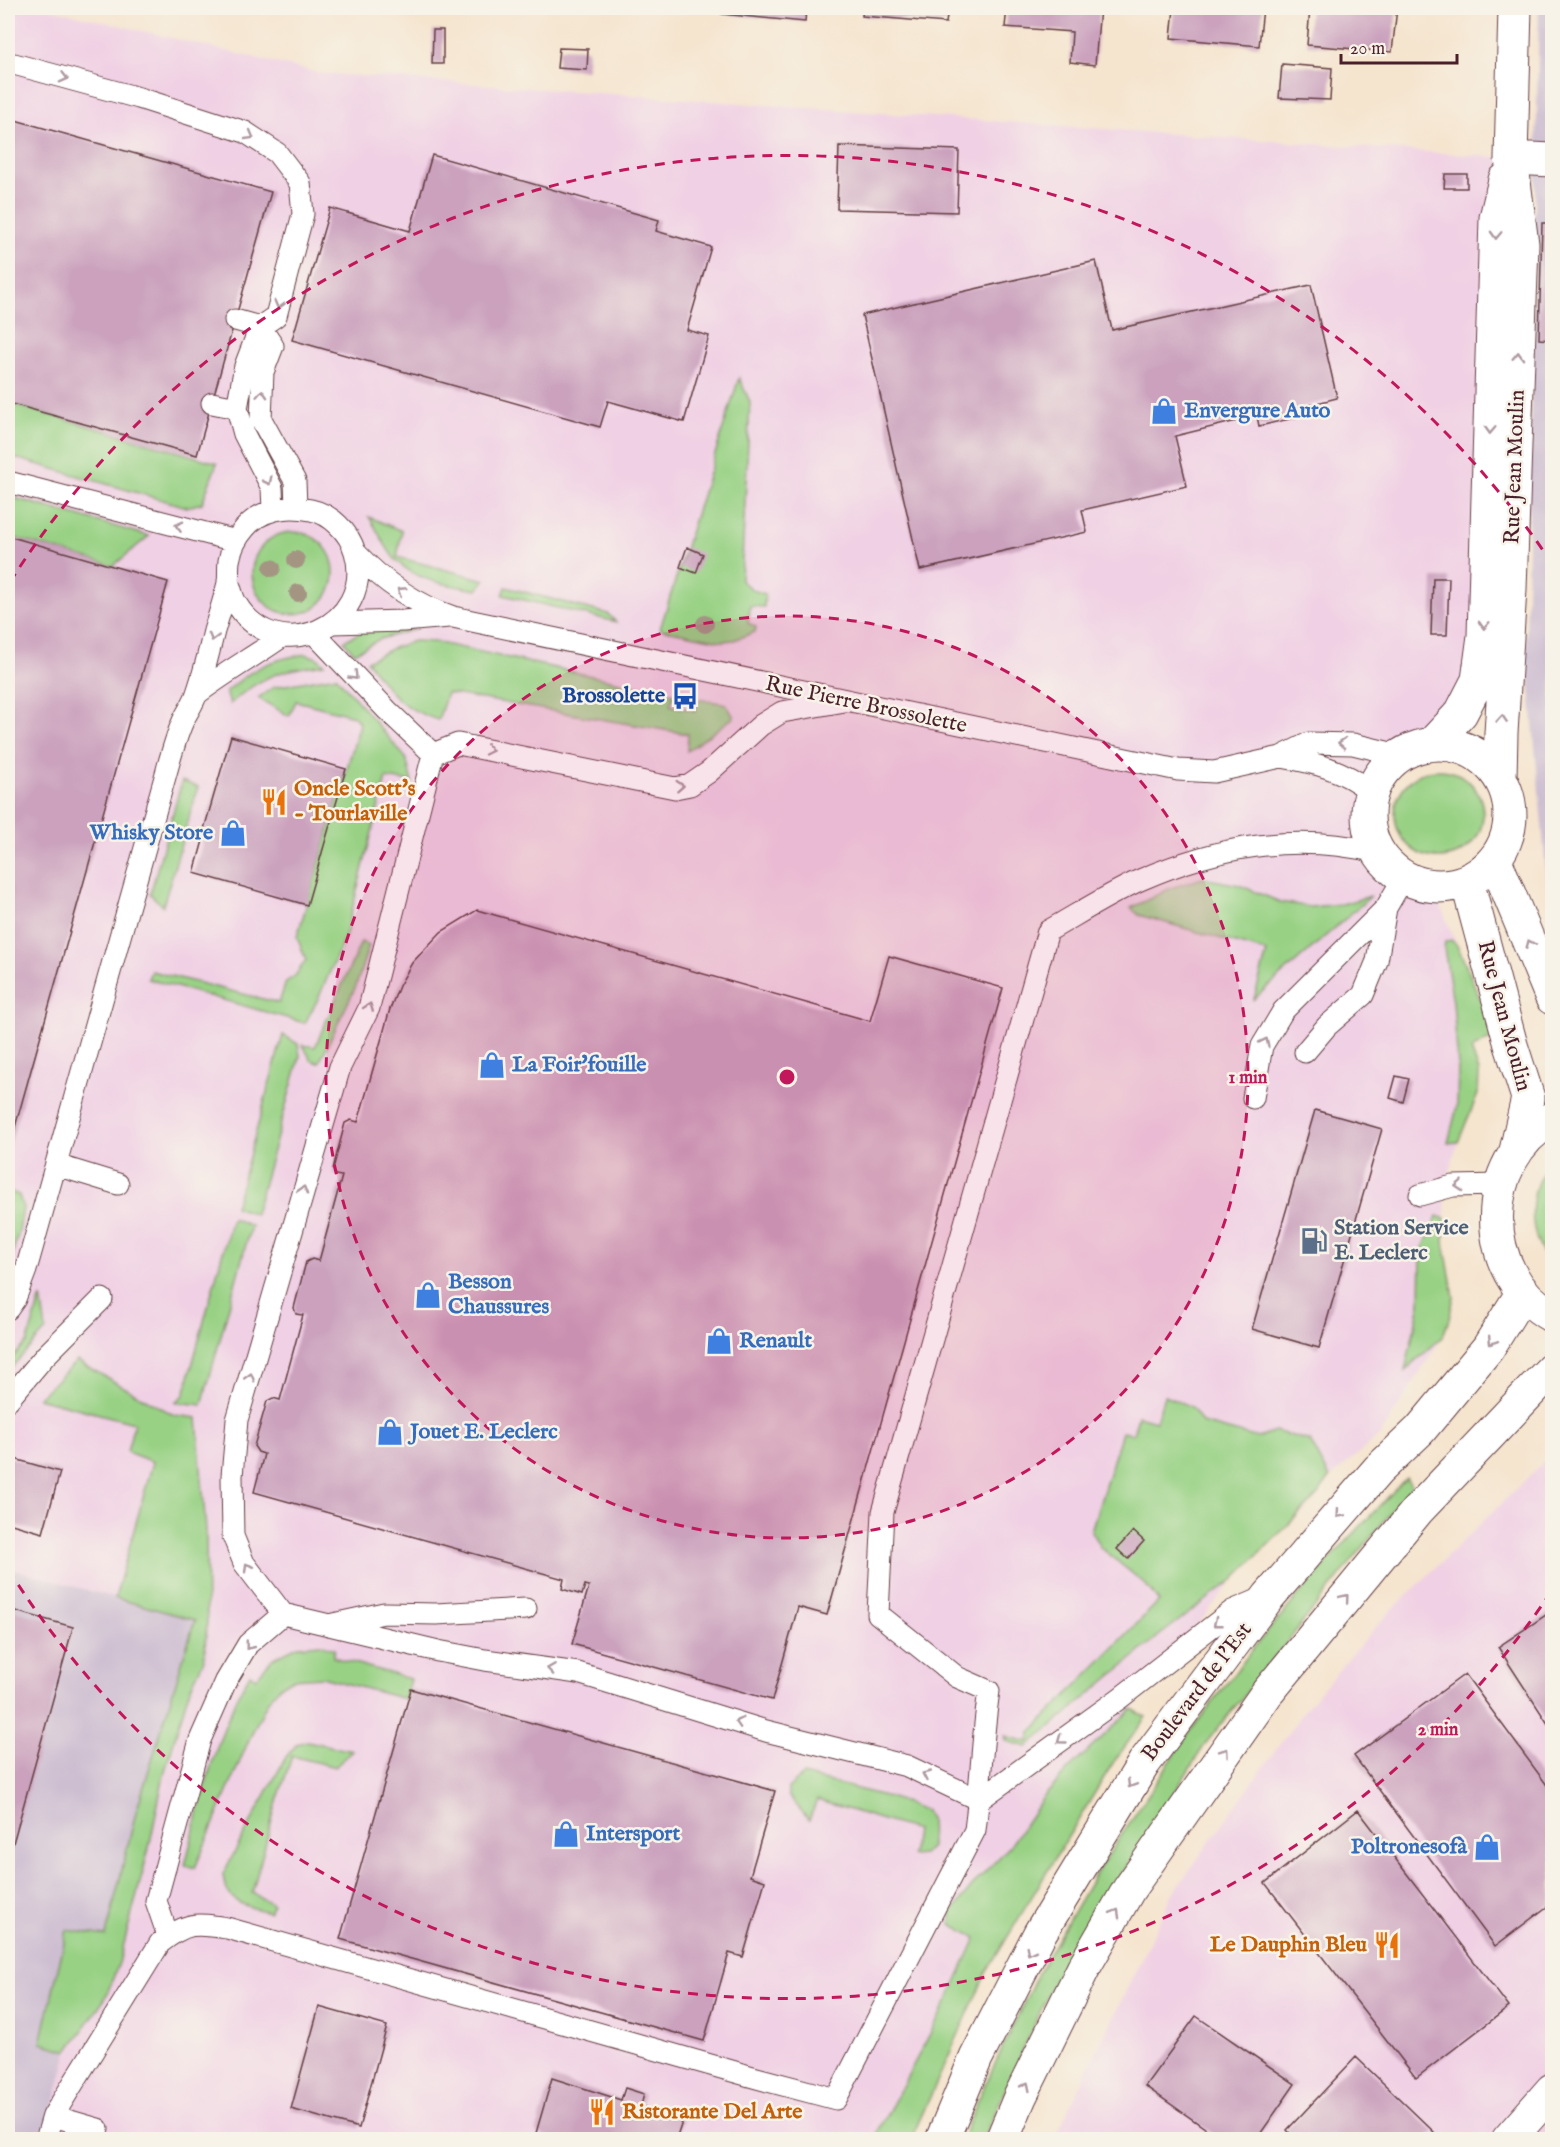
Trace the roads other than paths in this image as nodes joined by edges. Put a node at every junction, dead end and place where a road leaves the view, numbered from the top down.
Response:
1 (1515, 8) edge
2 (8, 65) edge
3 (1511, 158) junction
4 (1551, 160) edge
5 (235, 320) dead end
6 (260, 327) junction
7 (212, 403) dead end
8 (237, 408) junction
9 (8, 482) edge
10 (296, 506) junction
11 (273, 510) junction
12 (236, 541) junction
13 (355, 552) junction
14 (228, 581) junction
15 (453, 617) junction
16 (333, 623) junction
17 (314, 633) junction
18 (283, 636) junction
19 (197, 694) junction
20 (845, 701) junction
21 (1433, 743) junction
22 (433, 754) junction
23 (1399, 755) junction
24 (1281, 757) junction
25 (1500, 778) junction
26 (1371, 792) junction
27 (1377, 852) junction
28 (1495, 860) junction
29 (1404, 878) junction
30 (1467, 881) junction
31 (1386, 908) junction
32 (1552, 998) edge
33 (1305, 1052) dead end
34 (1253, 1098) dead end
35 (1552, 1119) edge
36 (1516, 1151) junction
37 (56, 1165) junction
38 (118, 1184) dead end
39 (1500, 1185) junction
40 (1420, 1195) dead end
41 (1523, 1292) junction
42 (102, 1299) dead end
43 (8, 1309) edge
44 (1552, 1316) edge
45 (1552, 1369) edge
46 (8, 1400) edge
47 (1269, 1596) junction
48 (526, 1609) dead end
49 (283, 1614) junction
50 (328, 1625) junction
51 (979, 1800) junction
52 (168, 1936) junction
53 (1552, 2090) edge
54 (53, 2116) junction
55 (98, 2129) dead end
56 (46, 2139) edge
57 (942, 2139) edge
58 (1002, 2139) edge
59 (1508, 2139) edge

1 - 3 street, Rue Jean Moulin
2 -> 6 lane
3 - 4 street
3 -> 21 street, Rue Jean Moulin
25 -> 3 street, Rue Jean Moulin
5 - 6 lane
6 - 8 lane
10 -> 6 lane
7 - 8 lane
8 -> 11 lane
12 -> 9 lane
10 - 11 lane
10 - 13 lane
11 - 12 lane
12 - 14 lane
15 -> 13 lane, Rue Pierre Brossolette
13 - 16 lane
14 - 18 lane
14 -> 19 lane
15 - 16 lane, Rue Pierre Brossolette
15 - 20 lane, Rue Pierre Brossolette
16 - 17 lane
17 - 18 lane
17 -> 22 lane
18 - 19 lane
19 - 37 lane
22 -> 20 lane
20 - 24 lane, Rue Pierre Brossolette
21 - 23 street, Rue Jean Moulin
21 - 25 street, Rue Jean Moulin
49 -> 22 lane
23 -> 24 lane, Rue Pierre Brossolette
23 - 26 street, Rue Jean Moulin
24 - 26 lane, Rue Pierre Brossolette
25 - 28 street, Rue Jean Moulin
26 - 27 street, Rue Jean Moulin
27 - 29 street, Rue Jean Moulin
27 - 51 lane
28 - 30 street, Rue Jean Moulin
32 -> 28 street, Rue Jean Moulin
29 - 30 street, Rue Jean Moulin
29 - 31 lane
30 - 36 street, Rue Jean Moulin
31 - 33 lane
34 -> 31 lane
35 - 36 street
36 - 39 street
37 - 38 lane
37 - 43 lane
39 -> 40 lane
39 - 41 street
41 - 44 street
41 -> 47 street, Boulevard de l'Est
42 - 46 lane
58 -> 45 street
47 -> 51 lane
47 -> 57 street, Boulevard de l'Est
48 - 50 lane
49 - 50 lane
49 -> 52 lane
51 -> 50 lane
51 - 52 lane
52 - 54 lane
53 - 59 street
54 - 55 lane
54 - 56 lane

